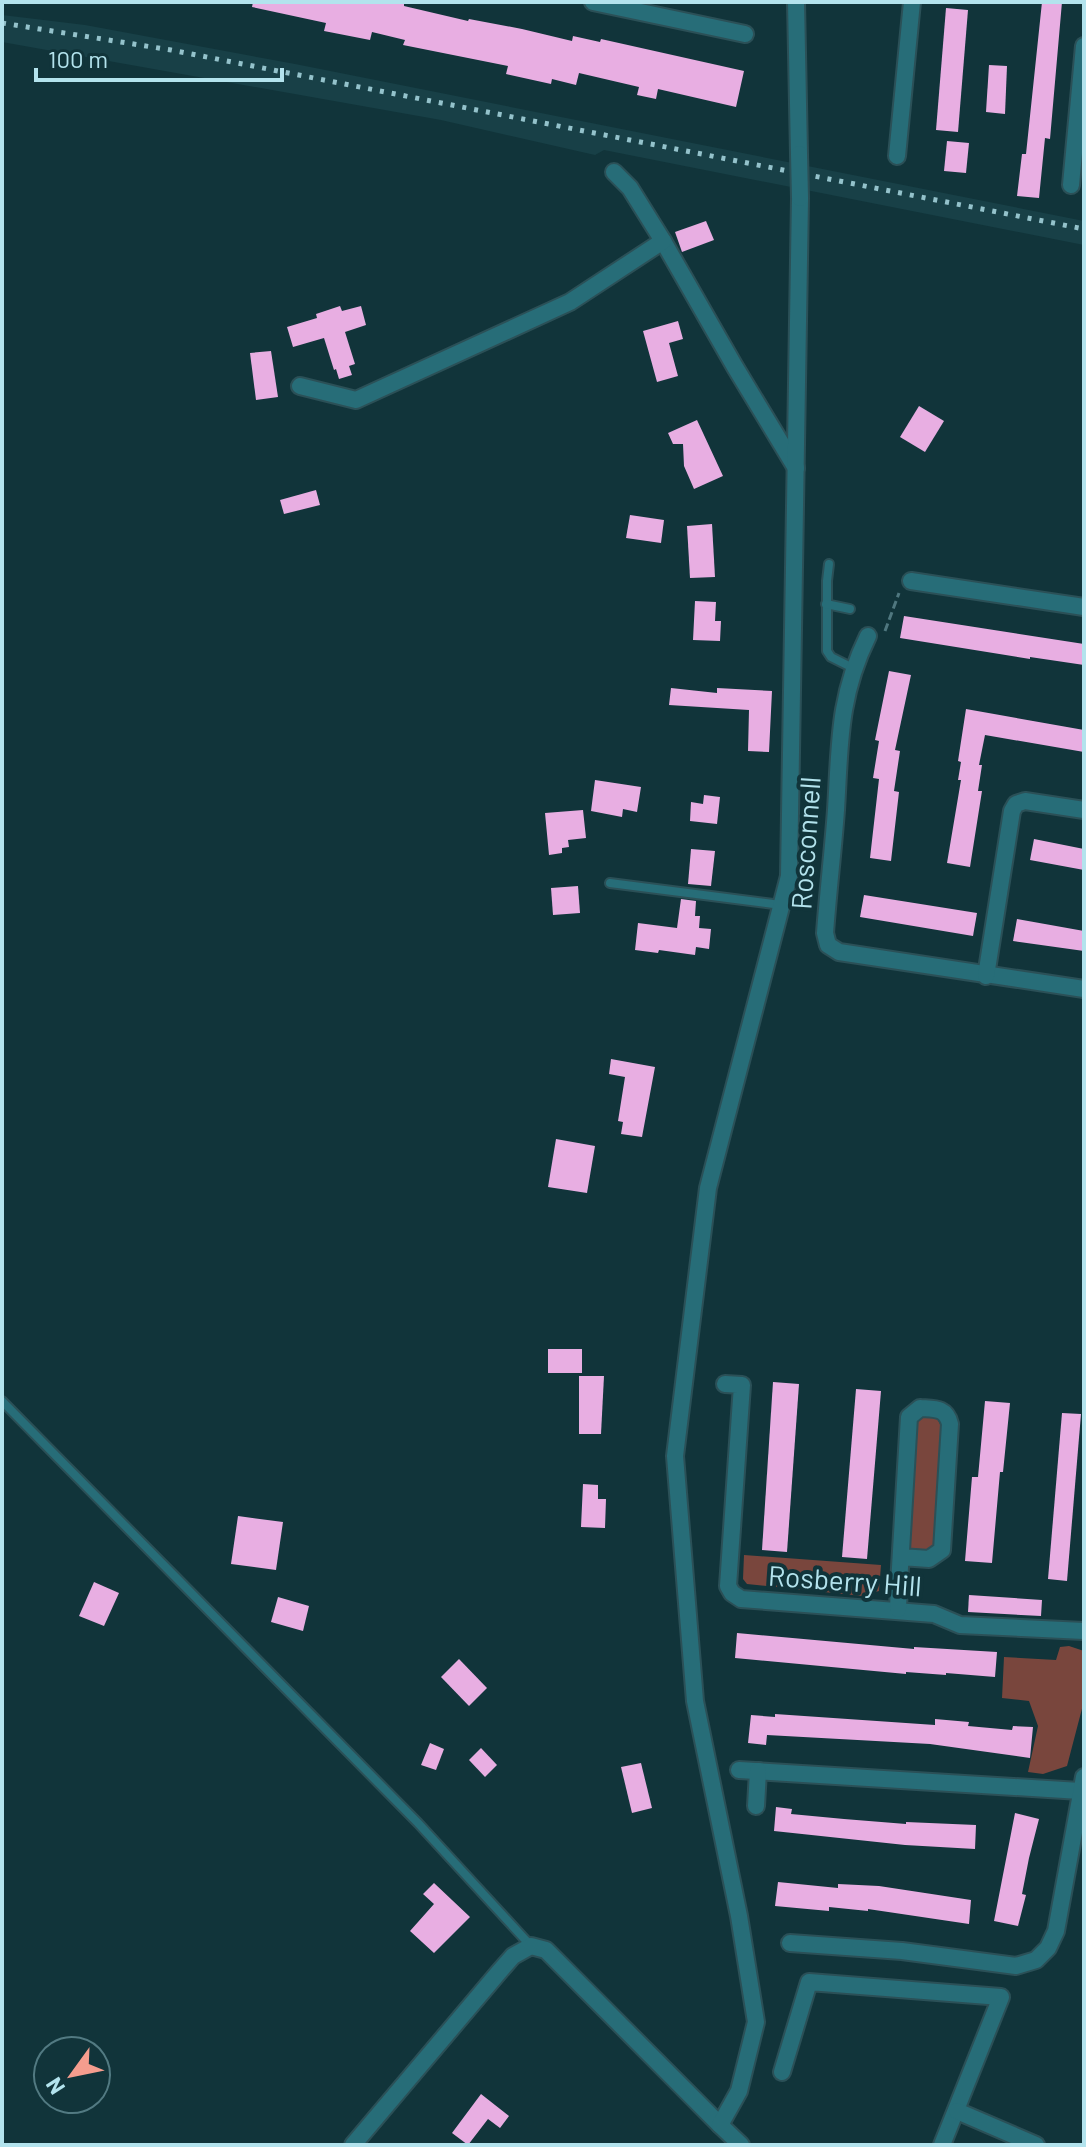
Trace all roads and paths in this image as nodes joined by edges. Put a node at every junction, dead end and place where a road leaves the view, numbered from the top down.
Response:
1 (593, 2) edge
2 (796, 2) edge
3 (912, 2) edge
4 (745, 34) dead end
5 (1084, 46) edge
6 (897, 156) dead end
7 (614, 172) dead end
8 (1071, 185) dead end
9 (663, 241) junction
10 (300, 386) dead end
11 (796, 468) junction
12 (829, 564) dead end
13 (911, 581) dead end
14 (826, 604) junction
15 (1084, 607) edge
16 (850, 609) dead end
17 (868, 636) dead end
18 (853, 668) junction
19 (1084, 810) edge
20 (610, 883) dead end
21 (781, 905) junction
22 (986, 976) junction
23 (1084, 989) edge
24 (725, 1384) dead end
25 (2, 1401) edge
26 (901, 1557) junction
27 (898, 1609) junction
28 (1084, 1631) edge
29 (739, 1770) dead end
30 (758, 1771) junction
31 (1082, 1784) edge
32 (756, 1806) dead end
33 (790, 1943) dead end
34 (531, 1946) junction
35 (782, 2072) dead end
36 (957, 2111) junction
37 (720, 2125) junction
38 (353, 2145) edge
39 (741, 2145) edge
40 (942, 2145) edge
41 (1036, 2145) edge

1 - 4 street
2 - 11 street, bridge
3 - 6 street
5 - 8 street
7 - 9 street
9 - 10 street
9 - 11 street
11 - 21 street
12 - 14 lane
13 - 15 street
14 - 16 lane
14 - 18 lane
17 - 18 street, Rosconnell
18 - 22 street, Rosconnell
19 - 22 street
20 - 21 lane
21 - 37 street
22 - 23 street, Rosconnell
24 - 27 street, Rosberry Hill
25 - 34 lane
26 - 26 street
26 - 27 street
27 - 28 street, Rosberry Hill
29 - 30 street
30 - 31 street
30 - 32 street
31 - 33 street
34 - 37 street
34 - 38 street
35 - 36 street
36 - 40 street
36 - 41 street
37 - 39 street

